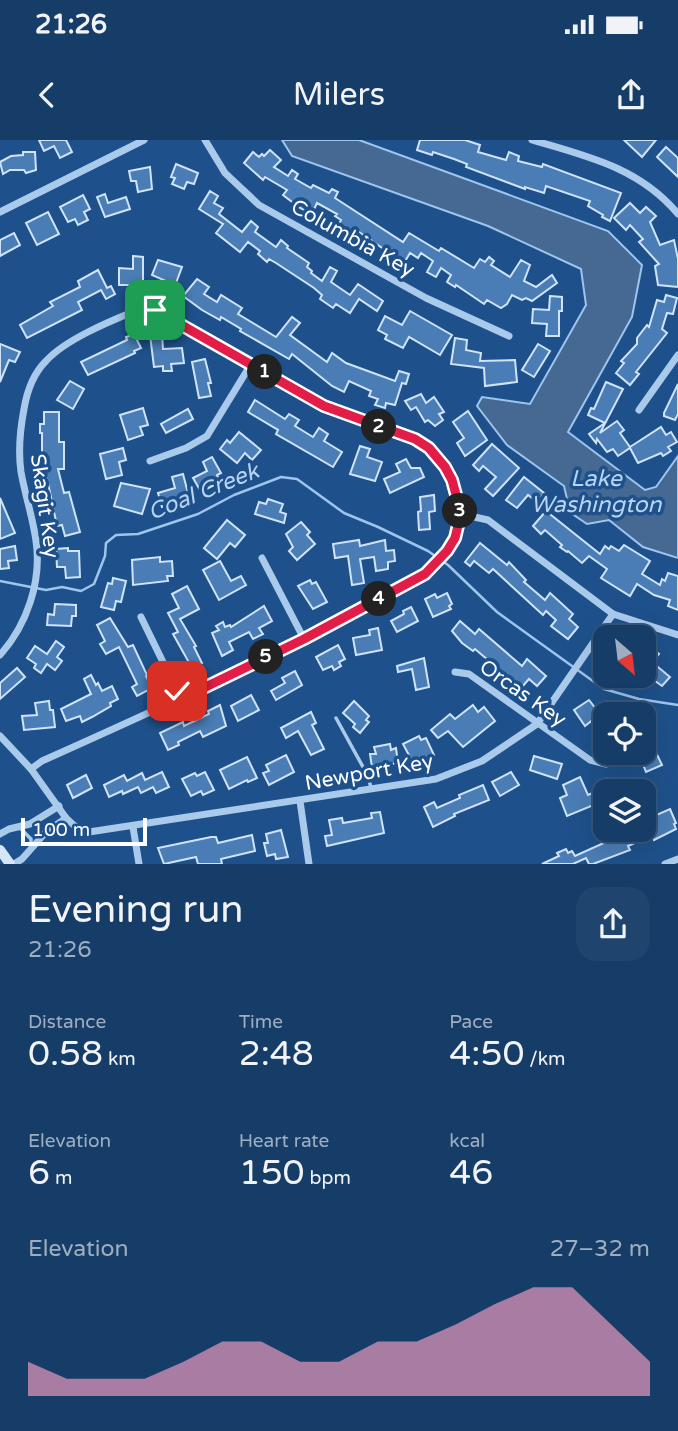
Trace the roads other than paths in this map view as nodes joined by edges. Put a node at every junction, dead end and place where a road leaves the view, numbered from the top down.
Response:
1 (144, 140) edge
2 (205, 140) edge
3 (532, 140) edge
4 (0, 212) edge
5 (678, 214) edge
6 (509, 336) dead end
7 (678, 355) edge
8 (251, 364) junction
9 (639, 410) dead end
10 (150, 461) dead end
11 (461, 513) junction
12 (262, 558) dead end
13 (613, 614) junction
14 (141, 617) dead end
15 (678, 635) edge
16 (304, 639) junction
17 (0, 655) edge
18 (456, 672) dead end
19 (181, 699) junction
20 (336, 718) dead end
21 (537, 724) junction
22 (0, 736) edge
23 (593, 761) edge
24 (30, 769) junction
25 (372, 790) junction
26 (300, 801) junction
27 (59, 806) junction
28 (66, 818) junction
29 (19, 827) junction
30 (133, 827) junction
31 (0, 834) edge
32 (32, 847) junction
33 (0, 850) edge
34 (678, 859) edge
35 (12, 864) edge
36 (139, 864) edge
37 (309, 864) edge
38 (665, 864) edge

1 - 4 street
2 - 6 street, Columbia Key
3 - 5 street
7 - 9 street
8 - 10 street
8 - 11 street, Skagit Key
8 - 17 street, Skagit Key
11 - 13 street
11 - 16 street
12 - 16 street
13 - 15 street
13 - 21 street, Newport Key
14 - 19 street
16 - 19 street
18 - 21 street, Orcas Key
19 - 24 street
20 - 25 lane
21 - 23 street, Orcas Key
21 - 25 street, Newport Key
22 - 24 street
24 - 27 street
25 - 26 street, Newport Key
26 - 30 street, Newport Key
26 - 37 street
27 - 28 street
27 - 29 street
28 - 30 street, Newport Key
28 - 32 street
29 - 31 street
29 - 32 lane
30 - 36 street
32 - 35 street
33 - 35 street
34 - 38 street

